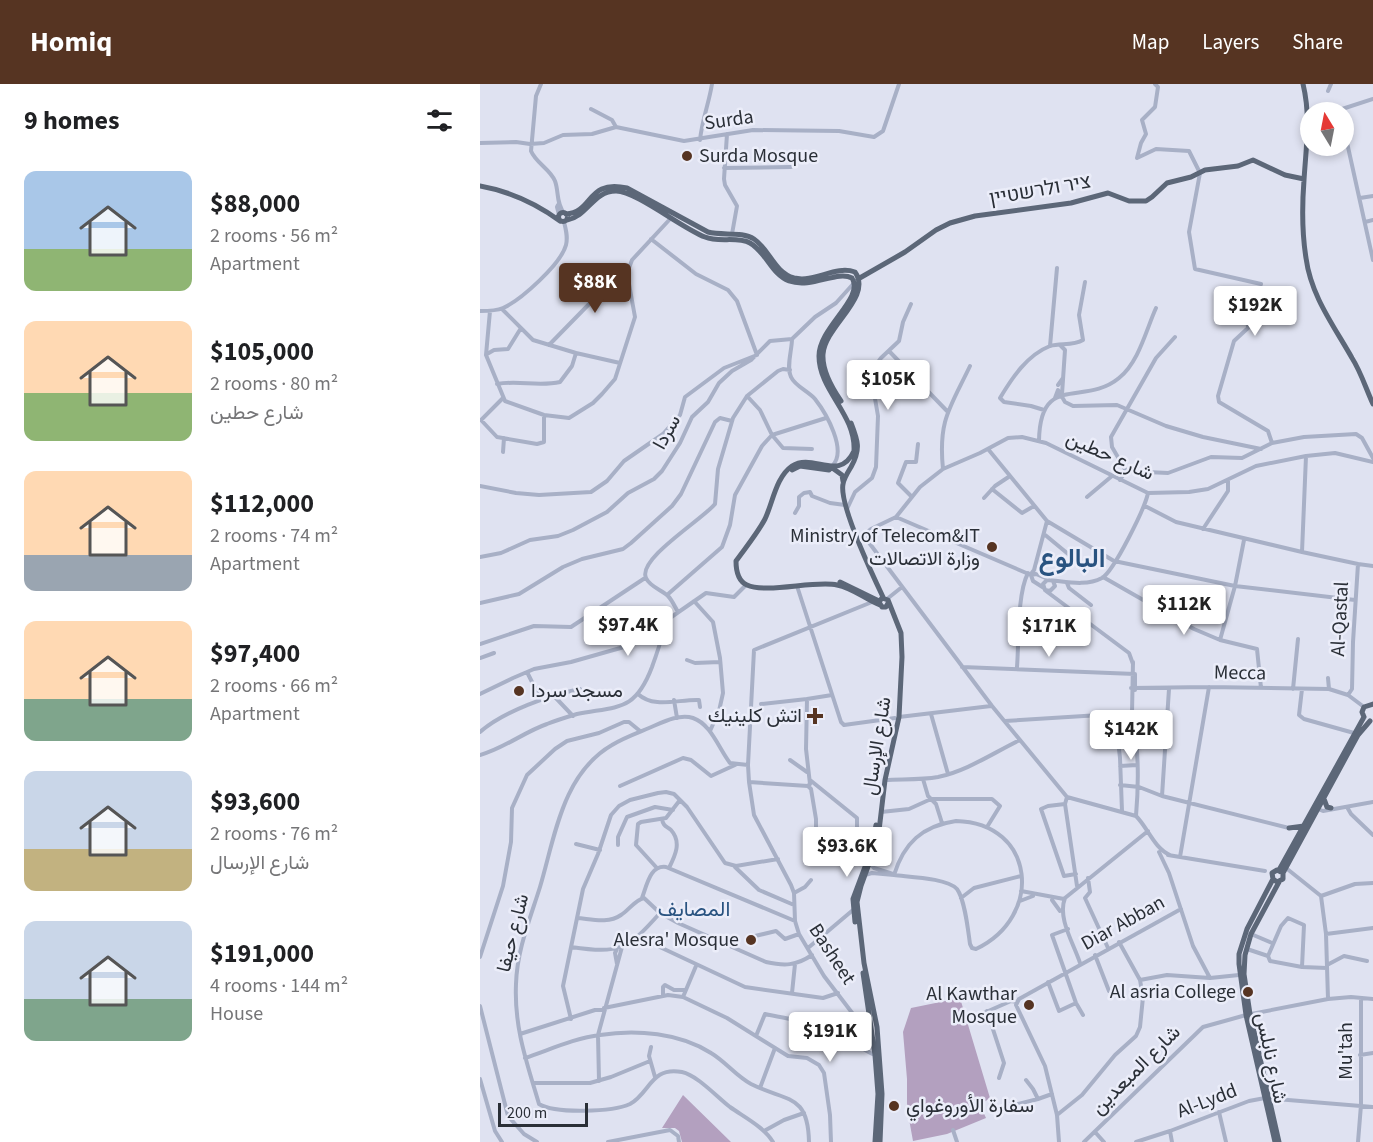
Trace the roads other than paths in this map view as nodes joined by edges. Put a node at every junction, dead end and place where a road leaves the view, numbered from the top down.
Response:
1 (541, 84) edge
2 (712, 84) edge
3 (899, 84) edge
4 (1155, 84) edge
5 (1303, 84) edge
6 (1331, 84) edge
7 (1328, 91) dead end
8 (1373, 99) edge
9 (1354, 105) edge
10 (591, 109) dead end
11 (616, 127) junction
12 (727, 134) junction
13 (700, 140) junction
14 (480, 142) edge
15 (530, 144) junction
16 (1351, 156) edge
17 (790, 167) dead end
18 (724, 168) junction
19 (1200, 173) junction
20 (1304, 179) junction
21 (480, 186) edge
22 (1373, 195) edge
23 (1360, 198) junction
24 (558, 206) junction
25 (540, 208) junction
26 (550, 211) junction
27 (563, 217) junction
28 (672, 217) junction
29 (1373, 220) edge
30 (1365, 222) junction
31 (734, 226) junction
32 (721, 235) junction
33 (744, 235) junction
34 (732, 238) junction
35 (651, 239) junction
36 (1373, 260) edge
37 (1057, 268) dead end
38 (871, 270) junction
39 (855, 272) junction
40 (627, 273) junction
41 (857, 282) junction
42 (1085, 282) dead end
43 (911, 304) dead end
44 (1156, 308) dead end
45 (502, 309) junction
46 (480, 310) edge
47 (490, 311) junction
48 (521, 328) junction
49 (1174, 337) dead end
50 (792, 339) junction
51 (1070, 344) junction
52 (549, 345) junction
53 (1061, 345) junction
54 (1050, 346) junction
55 (889, 350) junction
56 (1065, 350) junction
57 (576, 353) junction
58 (757, 354) junction
59 (486, 355) junction
60 (620, 363) junction
61 (970, 366) dead end
62 (790, 370) junction
63 (497, 384) junction
64 (1060, 387) junction
65 (1068, 392) junction
66 (1062, 394) junction
67 (747, 396) junction
68 (504, 398) junction
69 (1055, 398) junction
70 (1373, 404) edge
71 (1044, 410) junction
72 (1127, 410) junction
73 (947, 411) junction
74 (544, 415) junction
75 (826, 418) junction
76 (732, 421) junction
77 (772, 435) junction
78 (504, 438) junction
79 (1039, 441) junction
80 (1272, 443) junction
81 (918, 444) dead end
82 (812, 449) dead end
83 (988, 449) junction
84 (1262, 450) junction
85 (503, 452) dead end
86 (1306, 456) junction
87 (1373, 460) edge
88 (831, 467) junction
89 (943, 469) junction
90 (1126, 471) junction
91 (1010, 476) junction
92 (1112, 476) junction
93 (1120, 480) junction
94 (1228, 481) junction
95 (843, 484) junction
96 (480, 486) edge
97 (992, 489) junction
98 (1148, 493) junction
99 (912, 497) junction
100 (1087, 497) dead end
101 (984, 498) dead end
102 (1034, 506) junction
103 (1145, 506) junction
104 (846, 507) junction
105 (795, 513) dead end
106 (895, 517) junction
107 (1047, 521) junction
108 (1203, 529) junction
109 (1044, 534) junction
110 (1244, 540) junction
111 (1302, 552) junction
112 (1077, 556) dead end
113 (480, 557) edge
114 (1114, 561) junction
115 (1358, 564) junction
116 (1373, 566) edge
117 (1029, 574) junction
118 (1103, 577) junction
119 (645, 578) junction
120 (1051, 580) junction
121 (1093, 580) junction
122 (747, 583) junction
123 (1065, 583) junction
124 (797, 586) junction
125 (1235, 586) junction
126 (901, 588) junction
127 (1045, 589) junction
128 (1054, 589) junction
129 (667, 595) junction
130 (1057, 598) junction
131 (1355, 600) junction
132 (694, 601) junction
133 (885, 601) junction
134 (872, 602) junction
135 (480, 603) edge
136 (1091, 605) dead end
137 (678, 612) junction
138 (664, 622) junction
139 (810, 627) junction
140 (1298, 639) dead end
141 (1220, 640) junction
142 (480, 644) edge
143 (494, 653) dead end
144 (480, 658) edge
145 (687, 660) dead end
146 (720, 663) junction
147 (962, 666) junction
148 (1017, 667) junction
149 (527, 672) junction
150 (1133, 674) junction
151 (1328, 678) dead end
152 (1209, 687) junction
153 (1133, 688) junction
154 (1261, 688) junction
155 (580, 689) dead end
156 (1169, 689) junction
157 (1293, 689) junction
158 (1302, 689) junction
159 (1329, 689) junction
160 (480, 694) edge
161 (638, 694) junction
162 (553, 695) junction
163 (832, 695) junction
164 (1348, 695) junction
165 (1373, 697) edge
166 (807, 699) junction
167 (541, 700) junction
168 (674, 700) junction
169 (761, 704) dead end
170 (1368, 705) edge
171 (992, 706) junction
172 (700, 707) dead end
173 (1115, 713) junction
174 (1132, 713) junction
175 (931, 714) junction
176 (573, 716) junction
177 (1364, 717) junction
178 (677, 718) junction
179 (897, 718) junction
180 (1372, 720) edge
181 (1005, 721) junction
182 (710, 731) junction
183 (480, 732) edge
184 (640, 732) junction
185 (1354, 733) junction
186 (1020, 740) junction
187 (480, 755) edge
188 (790, 760) dead end
189 (735, 765) junction
190 (748, 765) junction
191 (1137, 765) junction
192 (1120, 766) junction
193 (807, 773) junction
194 (948, 774) junction
195 (923, 779) junction
196 (809, 780) junction
197 (884, 780) junction
198 (749, 782) junction
199 (1120, 785) junction
200 (620, 786) dead end
201 (808, 786) junction
202 (1139, 787) junction
203 (1162, 795) junction
204 (1067, 797) junction
205 (1324, 798) junction
206 (931, 799) junction
207 (680, 800) junction
208 (1373, 802) edge
209 (1189, 803) junction
210 (1065, 804) junction
211 (1347, 807) junction
212 (1316, 808) junction
213 (1331, 808) junction
214 (673, 810) junction
215 (1122, 811) junction
216 (881, 812) junction
217 (1136, 816) junction
218 (662, 819) junction
219 (942, 823) junction
220 (1304, 826) junction
221 (987, 827) junction
222 (1289, 828) junction
223 (875, 832) junction
224 (1150, 833) junction
225 (1373, 835) edge
226 (1296, 839) junction
227 (576, 844) dead end
228 (618, 845) dead end
229 (600, 850) junction
230 (827, 851) dead end
231 (1170, 855) junction
232 (1163, 856) junction
233 (1180, 857) junction
234 (778, 859) junction
235 (870, 863) junction
236 (734, 866) junction
237 (656, 867) junction
238 (669, 868) junction
239 (1265, 871) joint
240 (1076, 874) junction
241 (1278, 874) junction
242 (865, 875) junction
243 (894, 875) junction
244 (1021, 876) junction
245 (1088, 878) junction
246 (811, 880) dead end
247 (1373, 883) edge
248 (1077, 886) junction
249 (1071, 892) junction
250 (794, 893) junction
251 (1021, 893) junction
252 (1033, 896) junction
253 (1321, 896) junction
254 (642, 898) junction
255 (961, 898) junction
256 (1054, 898) junction
257 (1064, 900) junction
258 (1019, 902) junction
259 (794, 905) junction
260 (1180, 909) junction
261 (853, 910) junction
262 (660, 913) junction
263 (1062, 914) junction
264 (577, 918) junction
265 (795, 921) junction
266 (1373, 928) edge
267 (1068, 929) junction
268 (643, 932) junction
269 (799, 934) junction
270 (1251, 934) junction
271 (1326, 934) junction
272 (755, 936) dead end
273 (632, 940) junction
274 (1119, 942) junction
275 (650, 943) junction
276 (1272, 943) junction
277 (571, 947) junction
278 (620, 947) junction
279 (808, 948) junction
280 (1108, 948) junction
281 (1246, 948) junction
282 (606, 951) junction
283 (1095, 954) junction
284 (812, 955) junction
285 (1268, 956) junction
286 (480, 957) edge
287 (616, 959) junction
288 (1367, 961) dead end
289 (1080, 963) junction
290 (795, 964) junction
291 (618, 965) junction
292 (696, 966) junction
293 (1327, 966) junction
294 (1302, 967) junction
295 (1065, 972) junction
296 (1239, 975) junction
297 (1210, 978) junction
298 (1140, 980) junction
299 (1048, 982) junction
300 (686, 990) junction
301 (1109, 991) dead end
302 (792, 993) junction
303 (838, 993) junction
304 (663, 995) junction
305 (683, 997) junction
306 (1361, 998) junction
307 (1328, 999) junction
308 (1373, 999) edge
309 (1018, 1000) junction
310 (1076, 1003) junction
311 (480, 1006) edge
312 (603, 1011) junction
313 (987, 1011) junction
314 (1083, 1015) dead end
315 (1248, 1015) junction
316 (977, 1016) dead end
317 (571, 1019) junction
318 (520, 1034) junction
319 (598, 1035) junction
320 (756, 1036) junction
321 (651, 1047) dead end
322 (775, 1048) junction
323 (864, 1049) junction
324 (1373, 1053) edge
325 (1360, 1054) junction
326 (875, 1055) junction
327 (525, 1058) junction
328 (650, 1061) junction
329 (655, 1077) junction
330 (999, 1078) dead end
331 (480, 1079) edge
332 (1026, 1080) dead end
333 (599, 1081) junction
334 (533, 1083) junction
335 (760, 1088) junction
336 (1052, 1094) junction
337 (1267, 1098) junction
338 (1038, 1099) junction
339 (1361, 1105) junction
340 (1373, 1107) edge
341 (999, 1109) dead end
342 (1219, 1112) junction
343 (804, 1113) junction
344 (1057, 1115) junction
345 (953, 1130) dead end
346 (764, 1131) junction
347 (1170, 1131) junction
348 (1095, 1132) junction
349 (502, 1142) edge
350 (537, 1142) edge
351 (608, 1142) edge
352 (679, 1142) edge
353 (771, 1142) edge
354 (809, 1142) edge
355 (831, 1142) edge
356 (879, 1142) edge
357 (957, 1142) edge
358 (1059, 1142) edge
359 (1084, 1142) edge
360 (1104, 1142) edge
361 (1136, 1142) edge
362 (1172, 1142) edge
363 (1226, 1142) edge
364 (1277, 1142) edge
365 (1358, 1142) edge

1 - 15 street
2 - 13 street
3 - 12 street, Surda
4 - 19 street
5 - 20 main road
6 - 7 street
8 - 9 street
10 - 11 street
11 - 13 street, Surda
11 - 15 street, Surda
12 - 13 street, Surda
12 - 18 street
14 - 15 street, Surda
15 - 24 street
16 - 23 street
17 - 18 street
18 - 31 street
19 - 20 main road, ציר ולרשטיין
19 - 38 main road, ציר ולרשטיין
19 - 80 street
20 - 70 main road
21 - 25 main road
22 - 23 street
23 - 30 street
24 - 26 street
24 - 27 street
25 - 26 main road
25 - 27 main road
26 - 27 main road
27 - 28 main road
27 - 45 street
28 - 32 main road
28 - 34 main road
28 - 35 street
29 - 30 street
30 - 36 street
31 - 32 street
31 - 33 street
31 - 34 street
32 - 34 main road
33 - 34 main road
33 - 39 main road
34 - 41 main road
35 - 40 street
35 - 58 street
37 - 54 street
38 - 39 main road
38 - 41 main road, ציר ולרשטיין
39 - 41 main road
40 - 52 street
40 - 60 street
41 - 50 street, سردا
41 - 88 main road
41 - 95 main road
42 - 51 street
43 - 55 street
44 - 65 street
45 - 47 street
45 - 48 street
46 - 47 street
47 - 59 street
48 - 52 street
48 - 59 street
49 - 72 street
50 - 58 street, سردا
50 - 62 street
51 - 53 street
51 - 56 street
52 - 57 street
53 - 54 street
53 - 56 street
54 - 71 street
55 - 73 street
55 - 104 street
56 - 64 street
57 - 60 street
57 - 63 street
58 - 96 street
58 - 113 street, سردا
59 - 63 street
60 - 74 street
61 - 73 street
62 - 67 street
62 - 75 street
63 - 68 street
64 - 65 street
64 - 66 street
64 - 69 street
65 - 66 street
66 - 69 street
66 - 72 street
67 - 76 street
67 - 77 street
68 - 74 street
68 - 78 street
69 - 71 street
71 - 79 street
72 - 84 street
72 - 90 street
73 - 89 street
74 - 78 street
75 - 77 street
75 - 88 street
76 - 119 street
76 - 135 street
77 - 82 street
77 - 129 street
78 - 85 street
79 - 83 street, شارع حطين
79 - 92 street, شارع حطين
80 - 84 street
80 - 87 street
81 - 99 street
83 - 89 street, شارع حطين
83 - 91 street
84 - 90 street
86 - 87 street, شارع حطين
86 - 94 street, شارع حطين
86 - 111 street
88 - 95 main road
88 - 122 main road
89 - 99 street, شارع حطين
90 - 93 street
91 - 97 street
91 - 102 street
92 - 93 street, شارع حطين
92 - 100 street
93 - 98 street, شارع حطين
94 - 98 street, شارع حطين
94 - 108 street
95 - 104 main road, شارع الإرسال
97 - 101 street
97 - 102 street
98 - 103 street
99 - 106 street, شارع حطين
102 - 107 street
103 - 108 street, Al-Qastal
103 - 114 street
104 - 105 street
104 - 133 main road, شارع الإرسال
106 - 117 street
106 - 126 street
107 - 109 street
107 - 114 street
108 - 110 street, Al-Qastal
109 - 112 street
109 - 117 street
110 - 111 street, Al-Qastal
110 - 125 street
111 - 115 street, Al-Qastal
114 - 118 street
114 - 121 street
114 - 125 street
115 - 116 street
115 - 131 street, Al-Qastal
117 - 120 street
117 - 127 street
117 - 148 street
118 - 121 street
118 - 141 street
119 - 129 street
119 - 142 street
120 - 123 street
120 - 127 street
120 - 128 street
121 - 123 street
122 - 124 main road
122 - 132 street
122 - 133 main road
123 - 128 street
123 - 136 street
124 - 134 main road
124 - 139 street
125 - 131 street
125 - 141 street
126 - 133 street
126 - 147 street
127 - 128 street
127 - 130 street
128 - 130 street
129 - 137 street
130 - 150 street
131 - 164 street, Al-Qastal
132 - 137 street
132 - 146 street
133 - 134 main road
133 - 179 main road, شارع الإرسال
134 - 139 street
137 - 138 street
138 - 149 street
138 - 161 street
139 - 163 street
139 - 190 street, Basheet
140 - 157 street
141 - 154 street
143 - 144 street
145 - 146 street
146 - 182 street
147 - 148 street
147 - 171 street
148 - 150 street
149 - 160 street
149 - 167 street
150 - 153 street
151 - 159 street
152 - 154 street, Mecca
152 - 156 street, Mecca
152 - 209 street
153 - 156 street, Mecca
153 - 174 street
154 - 157 street, Mecca
155 - 162 street
156 - 203 street
157 - 158 street, Mecca
158 - 159 street, Mecca
158 - 185 street
159 - 164 street, Mecca
161 - 168 street
161 - 176 street
162 - 167 street
162 - 176 street
163 - 166 street
163 - 179 street
164 - 170 street, Mecca
165 - 170 main road
166 - 169 street
166 - 193 street
167 - 183 street
168 - 172 street
168 - 178 street
170 - 177 main road
171 - 175 street
171 - 181 street
173 - 174 street
173 - 181 street
173 - 192 street
174 - 191 street
175 - 179 street
175 - 194 street
176 - 187 street
177 - 180 main road
177 - 185 main road, شارع نابلس
178 - 182 street
178 - 184 street, شارع حيفا
179 - 197 main road, شارع الإرسال
180 - 205 main road, شارع نابلس
181 - 186 street
182 - 189 street
184 - 286 street
184 - 318 street, شارع حيفا
185 - 212 main road, شارع نابلس
186 - 194 street
186 - 204 street
188 - 193 street
189 - 190 street
189 - 200 street
190 - 198 street, Basheet
191 - 192 street
191 - 202 street
192 - 199 street
193 - 196 street
194 - 195 street
195 - 197 street
195 - 206 street
196 - 201 street
196 - 223 street
197 - 216 main road, شارع الإرسال
197 - 223 main road, شارع الإرسال
198 - 201 street
198 - 234 street, Basheet
199 - 202 street
199 - 215 street
201 - 230 street
202 - 203 street
202 - 217 street
203 - 209 street
204 - 210 street
204 - 215 street
205 - 212 main road, شارع نابلس
205 - 213 main road
206 - 216 street
206 - 219 street
206 - 221 street
207 - 214 street
207 - 229 street
207 - 236 street
208 - 211 street
209 - 222 street
209 - 233 street
210 - 240 street
210 - 240 street
211 - 213 street
211 - 225 street
212 - 213 street
212 - 220 main road, شارع نابلس
212 - 241 main road, شارع نابلس
214 - 218 street
214 - 228 street
215 - 217 street
216 - 235 main road, شارع الإرسال
217 - 224 street
218 - 237 street
218 - 238 street
219 - 221 street
219 - 243 street
220 - 222 main road
220 - 226 main road, شارع نابلس
221 - 244 street
222 - 226 main road
223 - 261 main road, شارع الإرسال
224 - 232 street
224 - 245 street
226 - 241 main road, شارع نابلس
227 - 229 street
229 - 264 street
231 - 232 street
231 - 232 street
231 - 233 street
232 - 260 street
233 - 239 street
234 - 236 street
234 - 250 street, Basheet
235 - 242 main road, شارع الإرسال
235 - 243 street
236 - 259 street
237 - 238 street
237 - 254 street
238 - 265 street
239 - 241 main road
240 - 248 street
241 - 253 street
241 - 270 main road, شارع نابلس
241 - 296 main road, شارع نابلس
242 - 243 street
242 - 356 main road, شارع الإرسال
243 - 255 street
244 - 251 street
244 - 255 street
245 - 248 street
245 - 280 street
246 - 250 street
247 - 253 street
248 - 249 street
249 - 256 street
249 - 257 street
250 - 259 street, Basheet
251 - 252 street
251 - 256 street
251 - 258 street
252 - 256 street
252 - 258 street
253 - 271 street
254 - 262 street
254 - 264 street
255 - 258 street
256 - 257 street
256 - 263 street
257 - 263 street
259 - 265 street, Basheet
260 - 274 street, Diar Abban
260 - 297 street
261 - 279 street
261 - 326 main road, شارع الإرسال
262 - 268 street
262 - 290 street
263 - 267 street
264 - 277 street
265 - 269 street, Basheet
266 - 271 street
267 - 289 street
267 - 295 street
268 - 273 street
268 - 275 street
269 - 272 street
269 - 279 street, Basheet
270 - 276 street
270 - 281 main road, شارع نابلس
271 - 293 street
273 - 275 street
273 - 278 street
274 - 280 street, Diar Abban
274 - 298 street
275 - 292 street
276 - 285 street
276 - 294 street
277 - 282 street
277 - 317 street
278 - 282 street
278 - 287 street
278 - 291 street
279 - 284 street, Basheet
280 - 283 street, Diar Abban
281 - 285 street
281 - 315 main road, شارع نابلس
282 - 287 street
283 - 289 street, Diar Abban
283 - 301 street
284 - 290 street
284 - 303 street, Basheet
285 - 294 street
287 - 291 street
288 - 293 street
289 - 295 street, Diar Abban
290 - 302 street
291 - 312 street
292 - 300 street
292 - 302 street
293 - 294 street
293 - 307 street
295 - 299 street, Diar Abban
295 - 310 street
296 - 297 street
296 - 315 main road, شارع نابلس
297 - 298 street
298 - 344 street
299 - 309 street, Diar Abban
299 - 310 street
300 - 304 street
300 - 305 street
302 - 303 street
303 - 323 street, Basheet
304 - 305 street
304 - 312 street
305 - 320 street
306 - 307 street, شارع المبعدين
306 - 308 street, شارع المبعدين
306 - 325 street, Mu'tah
307 - 315 street, شارع المبعدين
309 - 313 street, Diar Abban
309 - 336 street
310 - 314 street
311 - 350 street
312 - 317 street
312 - 319 street
313 - 316 street, Diar Abban
313 - 330 street
315 - 337 main road, شارع نابلس
315 - 348 street, شارع المبعدين
317 - 318 street
318 - 327 street, شارع حيفا
319 - 327 street
319 - 333 street
319 - 335 street
320 - 322 street
320 - 323 street
321 - 328 street
322 - 335 street
322 - 355 street
323 - 326 street
323 - 326 street
324 - 325 street
325 - 339 street, Mu'tah
326 - 356 main road, شارع الإرسال
327 - 334 street, شارع حيفا
328 - 329 street
328 - 333 street
329 - 334 street, شارع حيفا
329 - 346 street
331 - 349 street
332 - 338 street
333 - 334 street
335 - 343 street
336 - 338 street
336 - 344 street
337 - 339 street, Al-Lydd
337 - 342 street, Al-Lydd
337 - 364 main road, شارع نابلس
338 - 341 street
339 - 340 street, Al-Lydd
339 - 365 street, Mu'tah
342 - 347 street, Al-Lydd
342 - 363 street
343 - 346 street
343 - 354 street
344 - 358 street
345 - 357 street
346 - 353 street
347 - 361 street
347 - 362 street, Al-Lydd
348 - 359 street, شارع المبعدين
348 - 360 street
351 - 352 street

